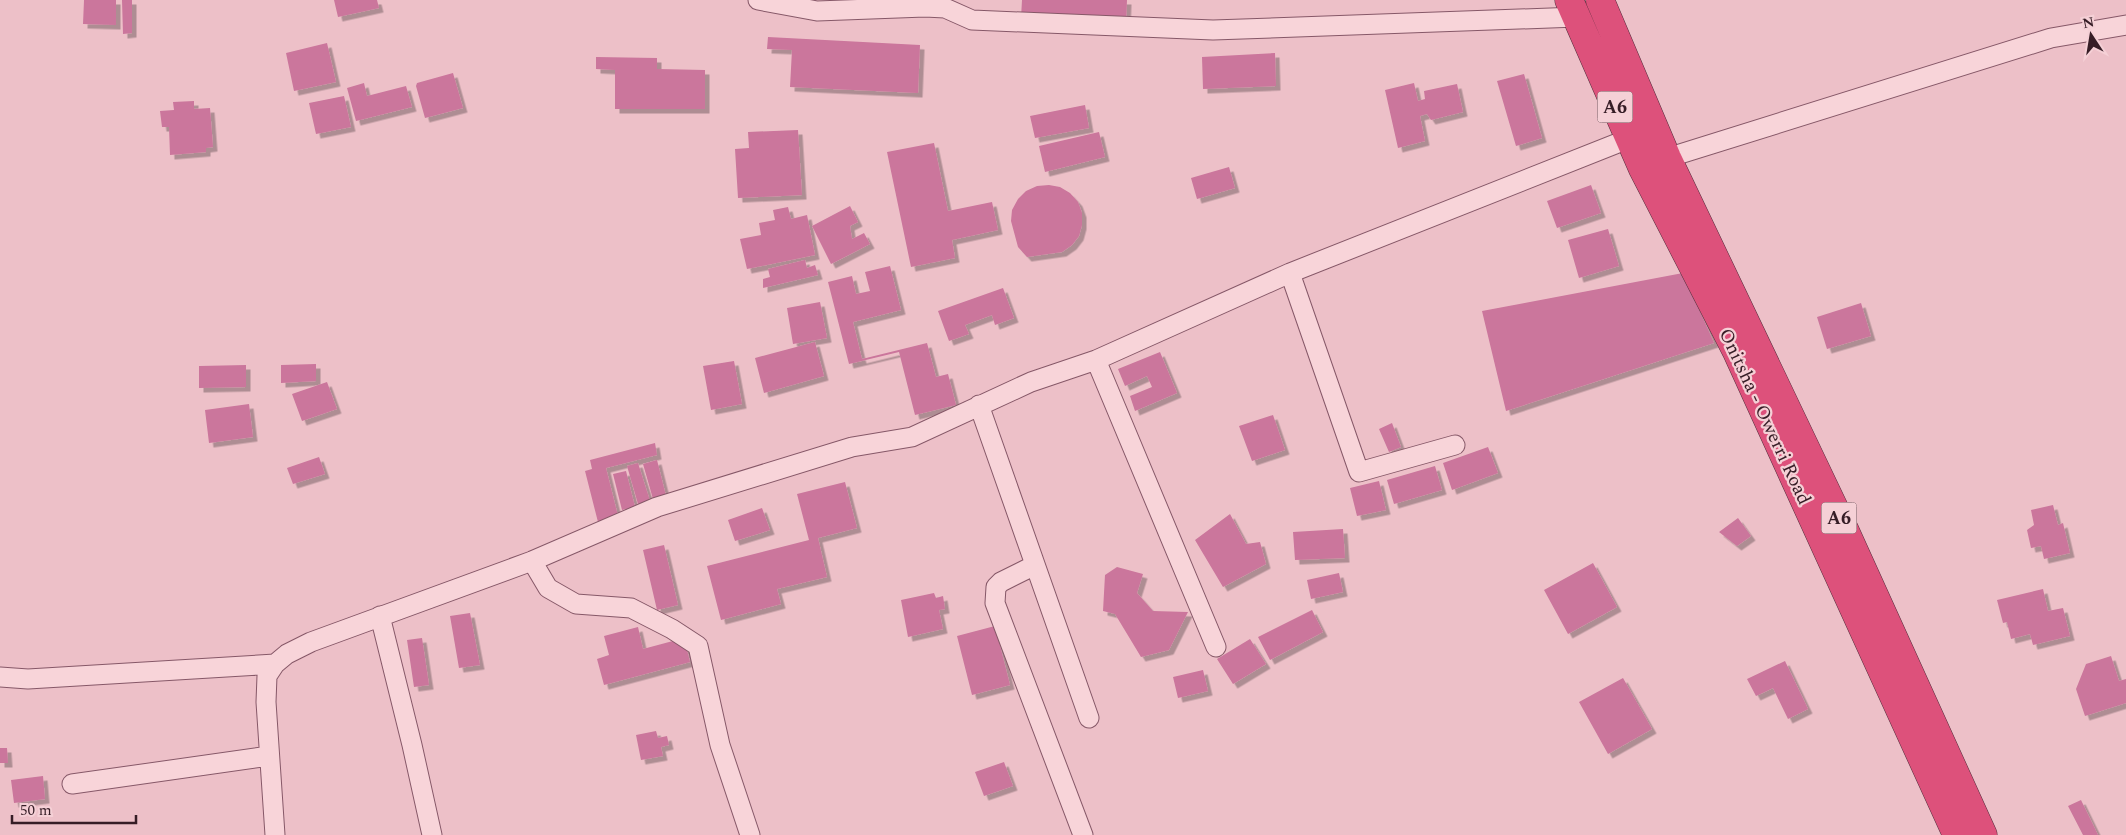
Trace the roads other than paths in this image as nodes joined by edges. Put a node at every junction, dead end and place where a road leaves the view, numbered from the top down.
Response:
1 (758, 0) edge
2 (1600, 0) edge
3 (1573, 9) edge
4 (2126, 25) edge
5 (1628, 139) junction
6 (1667, 158) junction
7 (1290, 273) junction
8 (1096, 360) junction
9 (979, 405) junction
10 (1455, 445) dead end
11 (532, 560) junction
12 (1035, 565) junction
13 (380, 616) junction
14 (1216, 648) dead end
15 (276, 664) junction
16 (0, 677) edge
17 (1089, 718) dead end
18 (269, 756) junction
19 (72, 784) dead end
20 (275, 835) edge
21 (432, 835) edge
22 (750, 835) edge
23 (1083, 835) edge
24 (1957, 835) edge
25 (1983, 835) edge

1 - 3 street
2 - 6 highway, Onitsha - Owerri Road / A6
3 - 5 highway, Onitsha - Owerri Road / A6
4 - 6 street
5 - 7 street
5 - 24 highway, Onitsha - Owerri Road / A6
6 - 25 highway, Onitsha - Owerri Road / A6
7 - 8 street
7 - 10 street
8 - 9 street
8 - 14 street
9 - 11 street
9 - 12 street
11 - 13 street
11 - 22 street
12 - 17 street
12 - 23 street
13 - 15 street
13 - 21 street
15 - 16 street
15 - 18 street
18 - 19 street
18 - 20 street

